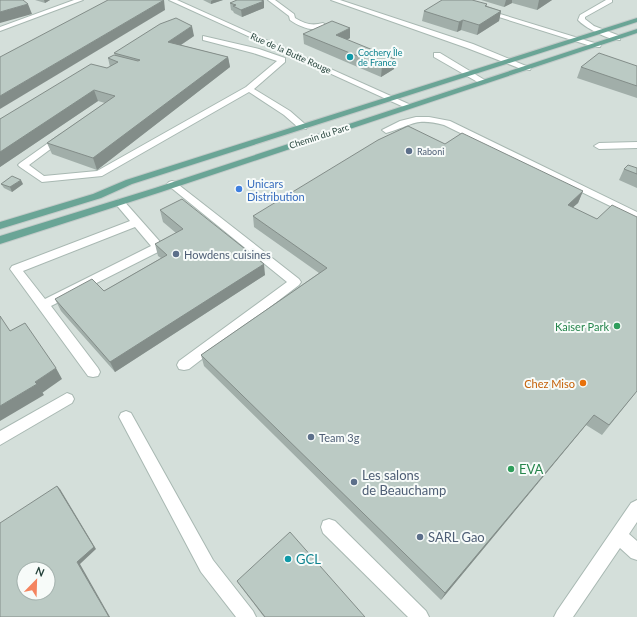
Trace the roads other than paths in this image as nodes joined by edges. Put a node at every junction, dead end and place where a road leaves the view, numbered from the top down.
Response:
1 (172, 0) edge
2 (271, 0) edge
3 (334, 0) edge
4 (609, 0) edge
5 (77, 1) edge
6 (480, 9) edge
7 (637, 20) edge
8 (324, 25) edge
9 (0, 29) edge
10 (637, 31) edge
11 (603, 32) junction
12 (206, 38) dead end
13 (617, 38) junction
14 (579, 39) junction
15 (597, 45) junction
16 (437, 55) dead end
17 (511, 61) junction
18 (527, 68) junction
19 (471, 74) junction
20 (484, 82) junction
21 (249, 89) junction
22 (393, 99) junction
23 (409, 106) junction
24 (302, 127) junction
25 (386, 130) dead end
26 (66, 133) edge
27 (637, 145) edge
28 (600, 146) dead end
29 (172, 184) junction
30 (119, 202) junction
31 (637, 216) edge
32 (137, 222) junction
33 (0, 226) edge
34 (0, 240) edge
35 (43, 305) junction
36 (184, 365) dead end
37 (93, 372) dead end
38 (67, 399) dead end
39 (126, 417) dead end
40 (0, 439) edge
41 (637, 508) edge
42 (329, 527) dead end
43 (618, 536) junction
44 (637, 552) edge
45 (247, 617) edge
46 (420, 617) edge
47 (563, 617) edge

1 - 22 street, Rue de la Butte Rouge
2 - 8 street
3 - 17 street
4 - 11 street
5 - 9 street
6 - 14 street
7 - 11 main road, Chemin du Parc
10 - 13 main road, Chemin du Parc
11 - 13 street
11 - 14 main road, Chemin du Parc
12 - 21 street
13 - 15 main road, Chemin du Parc
14 - 15 street
14 - 17 main road, Chemin du Parc
15 - 18 main road, Chemin du Parc
16 - 19 street
17 - 18 street
17 - 19 main road, Chemin du Parc
18 - 20 main road, Chemin du Parc
19 - 20 street
19 - 22 main road, Chemin du Parc
20 - 23 main road, Chemin du Parc
21 - 24 street
21 - 26 street
22 - 23 street, Rue de la Butte Rouge
22 - 24 main road, Chemin du Parc
23 - 29 main road, Chemin du Parc
24 - 33 main road, Chemin du Parc
25 - 31 street
27 - 28 street
29 - 30 main road, Chemin du Parc
29 - 36 street
30 - 32 street
30 - 34 main road, Chemin du Parc
32 - 35 street
32 - 35 street
35 - 37 street
38 - 40 street
39 - 45 street
41 - 43 street
42 - 46 street
43 - 44 street
43 - 47 street

